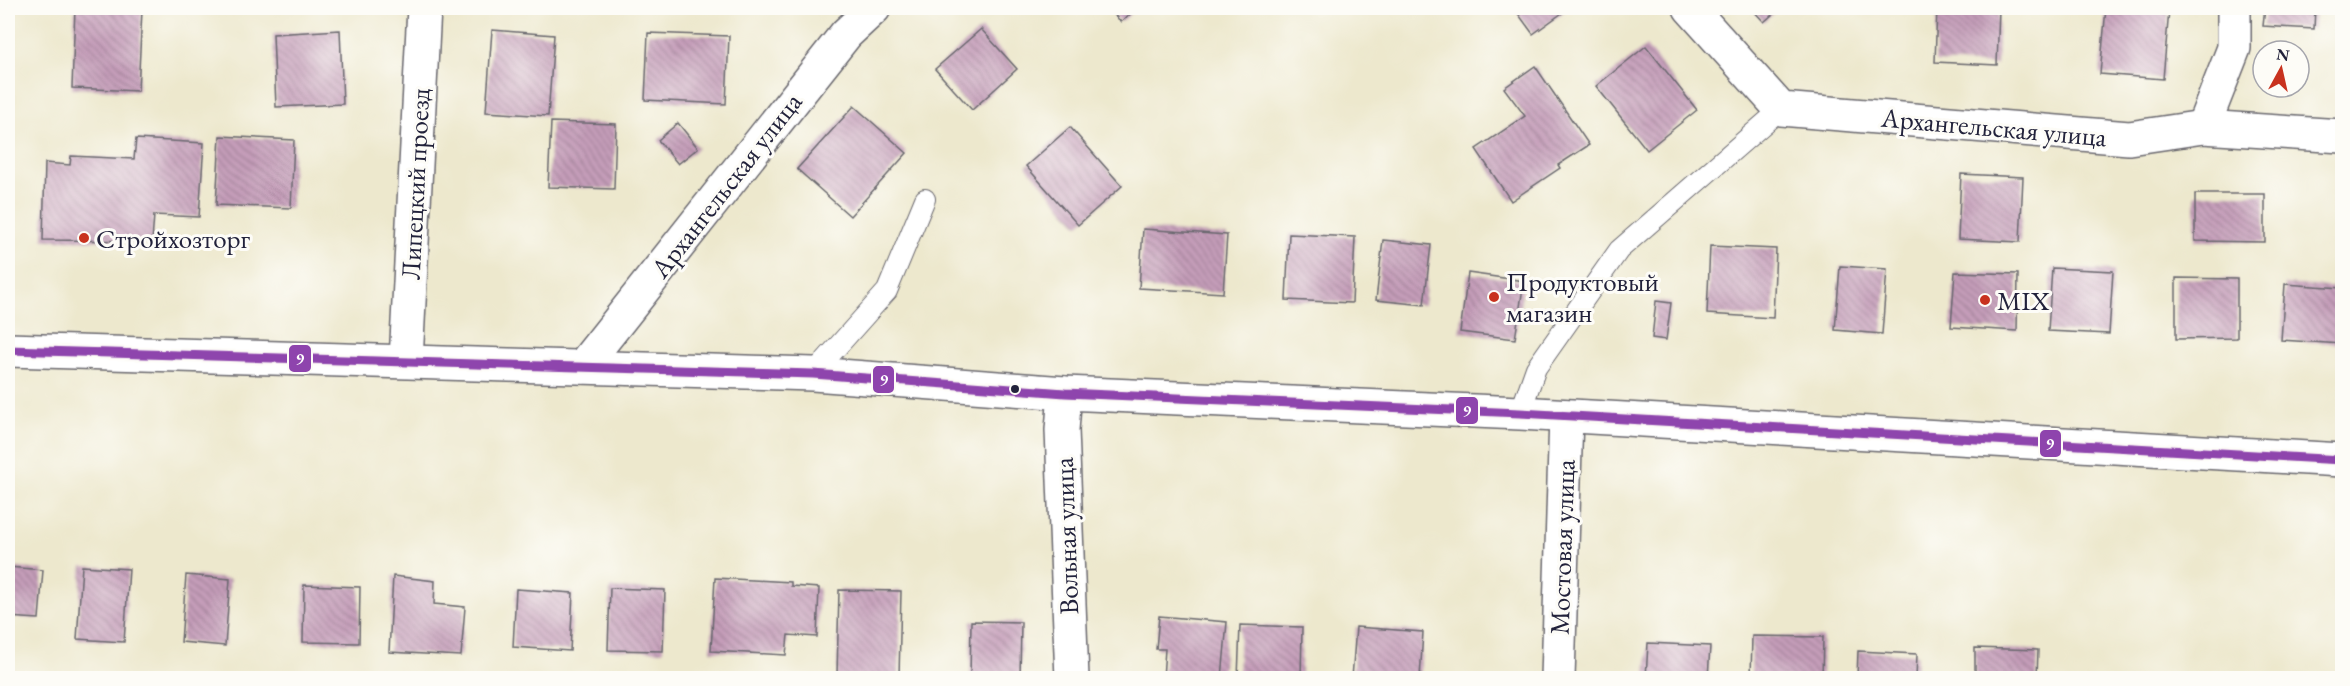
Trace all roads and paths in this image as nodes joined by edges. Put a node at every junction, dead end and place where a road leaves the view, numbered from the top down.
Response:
1 (424, 8) edge
2 (874, 8) edge
3 (1690, 8) edge
4 (2234, 8) edge
5 (846, 21) edge
6 (1781, 109) junction
7 (2204, 127) junction
8 (2343, 136) edge
9 (925, 199) dead end
10 (8, 350) edge
11 (406, 362) junction
12 (582, 367) junction
13 (813, 374) junction
14 (1065, 393) junction
15 (1520, 413) junction
16 (1566, 416) junction
17 (2343, 460) edge
18 (1072, 678) edge
19 (1558, 678) edge

1 - 11 street, Липецкий проезд
2 - 5 street, Архангельская улица
3 - 6 street
4 - 7 street
5 - 12 street, Архангельская улица
6 - 7 street, Архангельская улица
6 - 15 lane
7 - 8 street, Архангельская улица
9 - 13 lane
10 - 11 street
11 - 12 street
12 - 13 street
13 - 14 street
14 - 15 street
14 - 18 street, Вольная улица
15 - 16 street
16 - 17 street
16 - 19 street, Мостовая улица

